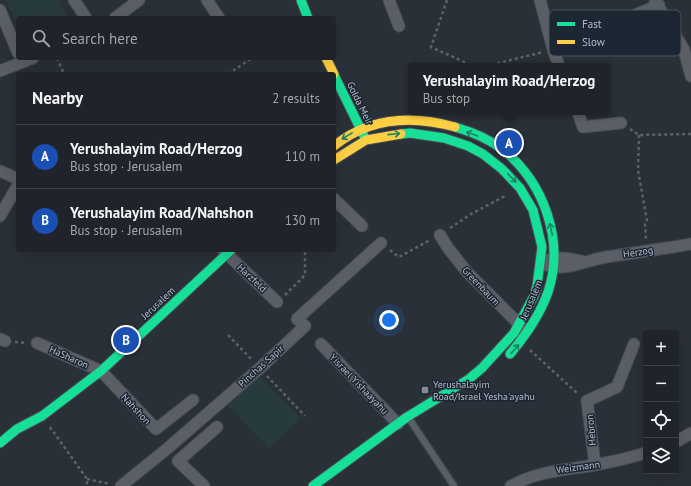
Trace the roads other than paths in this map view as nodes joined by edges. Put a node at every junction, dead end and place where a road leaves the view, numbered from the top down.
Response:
1 (74, 0) edge
2 (139, 0) edge
3 (207, 0) edge
4 (302, 0) edge
5 (389, 0) edge
6 (540, 0) edge
7 (657, 3) edge
8 (0, 10) edge
9 (641, 10) edge
10 (85, 16) edge
11 (118, 16) edge
12 (218, 16) edge
13 (307, 16) edge
14 (399, 26) dead end
15 (549, 34) edge
16 (681, 45) edge
17 (16, 48) edge
18 (17, 60) edge
19 (327, 60) edge
20 (0, 71) edge
21 (333, 72) edge
22 (691, 76) edge
23 (336, 78) edge
24 (579, 115) edge
25 (621, 123) road end
26 (360, 130) junction
27 (366, 140) junction
28 (336, 144) edge
29 (336, 159) edge
30 (0, 171) edge
31 (16, 178) edge
32 (16, 188) edge
33 (336, 201) edge
34 (0, 216) edge
35 (362, 226) dead end
36 (440, 235) road end
37 (381, 243) road end
38 (691, 244) edge
39 (226, 252) edge
40 (228, 252) edge
41 (540, 262) junction
42 (554, 262) junction
43 (277, 302) road end
44 (519, 325) junction
45 (528, 333) junction
46 (37, 343) road end
47 (321, 344) dead end
48 (634, 344) dead end
49 (482, 368) junction
50 (101, 372) junction
51 (193, 400) dead end
52 (42, 416) junction
53 (408, 417) junction
54 (398, 424) junction
55 (217, 427) dead end
56 (2, 428) dead end
57 (691, 433) edge
58 (679, 440) edge
59 (0, 443) edge
60 (643, 454) edge
61 (595, 465) junction
62 (117, 485) edge
63 (204, 486) edge
64 (313, 486) edge
65 (454, 486) edge
66 (511, 486) edge

1 - 10 street
2 - 11 street
3 - 12 street
4 - 13 street
5 - 14 street
6 - 15 street
7 - 9 street
8 - 17 street
16 - 22 street
18 - 20 street
19 - 21 street, Golda Meir
23 - 26 street, Golda Meir
24 - 25 street
26 - 27 street, Golda Meir
26 -> 28 street, Jerusalem
42 -> 26 street, Jerusalem
27 - 29 street, Jerusalem
27 -> 41 street, Jerusalem
30 - 31 street
32 - 34 street
33 - 35 street
36 - 44 street, Greenbaum
37 - 62 street, Pinchas Sapir
38 - 42 street, Herzog
39 - 50 street, Jerusalem
40 - 43 street, Harzfeld
41 - 42 street, Herzog
41 - 44 street, Jerusalem
42 - 45 street, Jerusalem
44 - 45 street, Greenbaum
44 - 49 street, Jerusalem
49 -> 45 street, Jerusalem
46 - 50 street, HaSharon
47 - 54 street, Yisrael Yishaayahu
48 - 61 street, Hebron
49 - 53 street, Jerusalem
50 - 51 street, Nahshon
50 - 52 street, Jerusalem
52 - 56 street, Jerusalem
52 - 59 street, Jerusalem
53 - 54 street, Jerusalem
53 - 65 lane
54 - 64 street, Jerusalem
55 - 63 street
57 - 58 street
60 - 61 street, Weizmann
61 - 66 street, Weizmann

